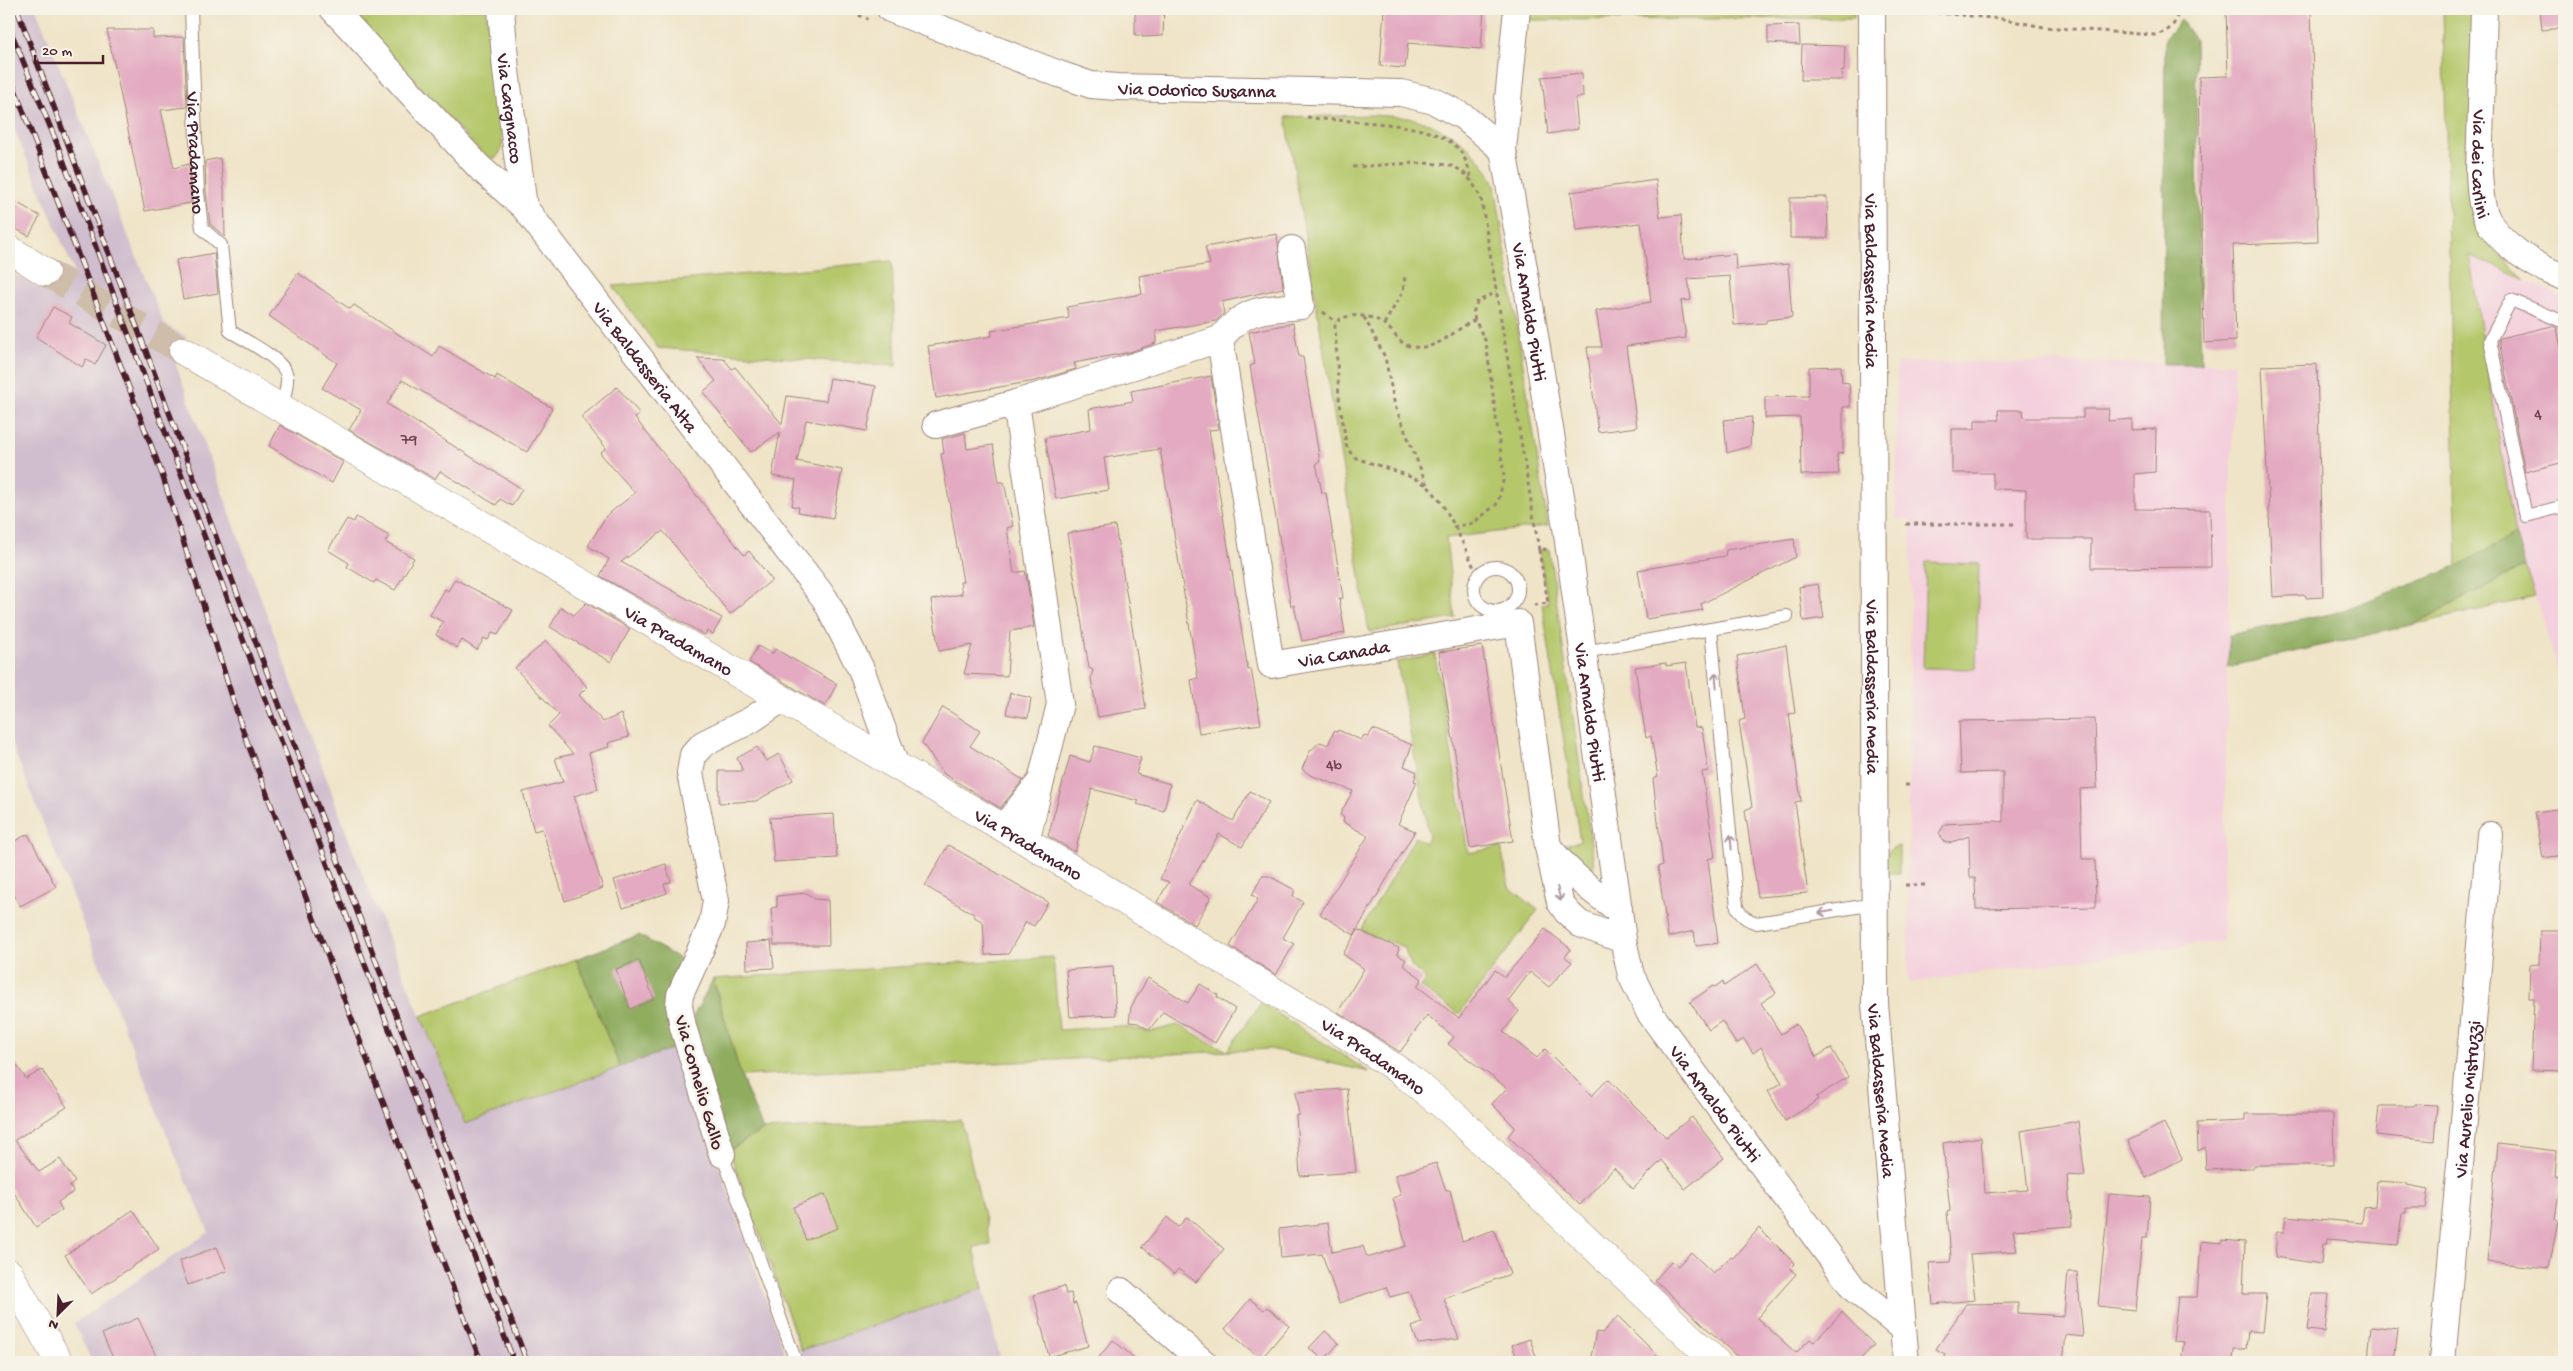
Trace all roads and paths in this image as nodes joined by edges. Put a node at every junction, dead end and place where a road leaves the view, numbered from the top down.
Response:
1 (191, 9) edge
2 (333, 9) edge
3 (501, 9) edge
4 (890, 9) edge
5 (1517, 9) edge
6 (1872, 9) edge
7 (1894, 9) edge
8 (2178, 9) edge
9 (2484, 9) edge
10 (1502, 150) junction
11 (1353, 167) dead end
12 (524, 207) junction
13 (9, 250) edge
14 (1292, 250) dead end
15 (45, 272) tunnel mouth
16 (1405, 276) dead end
17 (2564, 277) edge
18 (1496, 292) junction
19 (1363, 317) junction
20 (1475, 320) junction
21 (2564, 322) edge
22 (1384, 324) junction
23 (1220, 339) junction
24 (183, 351) tunnel mouth
25 (1016, 403) junction
26 (282, 407) junction
27 (936, 425) dead end
28 (1426, 485) junction
29 (2564, 506) edge
30 (1906, 524) dead end
31 (2014, 524) dead end
32 (1453, 527) junction
33 (1549, 549) dead end
34 (1539, 550) junction
35 (1478, 576) junction
36 (1515, 612) junction
37 (1787, 616) dead end
38 (1711, 629) junction
39 (1584, 652) junction
40 (782, 699) junction
41 (896, 766) junction
42 (1015, 835) junction
43 (2490, 835) dead end
44 (1548, 847) junction
45 (1904, 885) dead end
46 (1925, 885) dead end
47 (1875, 904) junction
48 (1619, 910) junction
49 (1623, 940) junction
50 (722, 1154) joint
51 (9, 1273) edge
52 (1121, 1291) dead end
53 (19, 1307) edge
54 (1902, 1328) junction
55 (59, 1362) edge
56 (796, 1362) edge
57 (1203, 1362) edge
58 (1716, 1362) edge
59 (1906, 1362) edge
60 (2442, 1362) edge

1 - 26 lane, Via Pradamano
2 - 12 street, Via Baldasseria Alta
3 - 12 street, Via Cargnacco
4 - 10 street, Via Odorico Susanna
5 - 10 street, Via Arnaldo Piutti
6 - 47 street, Via Baldasseria Media
7 - 8 path
9 - 17 street, Via dei Carlini
10 - 39 street, Via Arnaldo Piutti
11 - 18 path
12 - 41 street, Via Baldasseria Alta
13 - 15 street
14 - 23 street
16 - 22 path
18 - 20 path
18 - 34 path
19 - 22 path
19 - 28 path
19 - 28 path
20 - 22 path
20 - 32 path
21 - 29 lane
23 - 25 street
23 - 36 street, Via Canada
24 - 26 street, Via Pradamano
25 - 27 street
25 - 42 street
26 - 40 street, Via Pradamano
28 - 32 path
30 - 31 path
32 - 35 path
33 - 34 path
34 - 36 path
35 - 36 lane
35 - 36 lane
36 - 44 street
37 - 38 lane
38 - 39 lane
47 -> 38 lane
39 - 48 street, Via Arnaldo Piutti
40 - 41 street, Via Pradamano
40 - 50 street, Via Cornelio Gallo
41 - 42 street, Via Pradamano
42 - 58 street, Via Pradamano
43 - 60 street, Via Aurelio Mistruzzi
44 - 48 street
44 -> 49 street
45 - 46 path
47 - 54 street, Via Baldasseria Media
48 - 49 street, Via Arnaldo Piutti
49 - 54 street, Via Arnaldo Piutti
50 - 56 lane, Via Cornelio Gallo
51 - 53 street
52 - 57 street
53 - 55 street
54 - 59 street, Via Baldasseria Media

